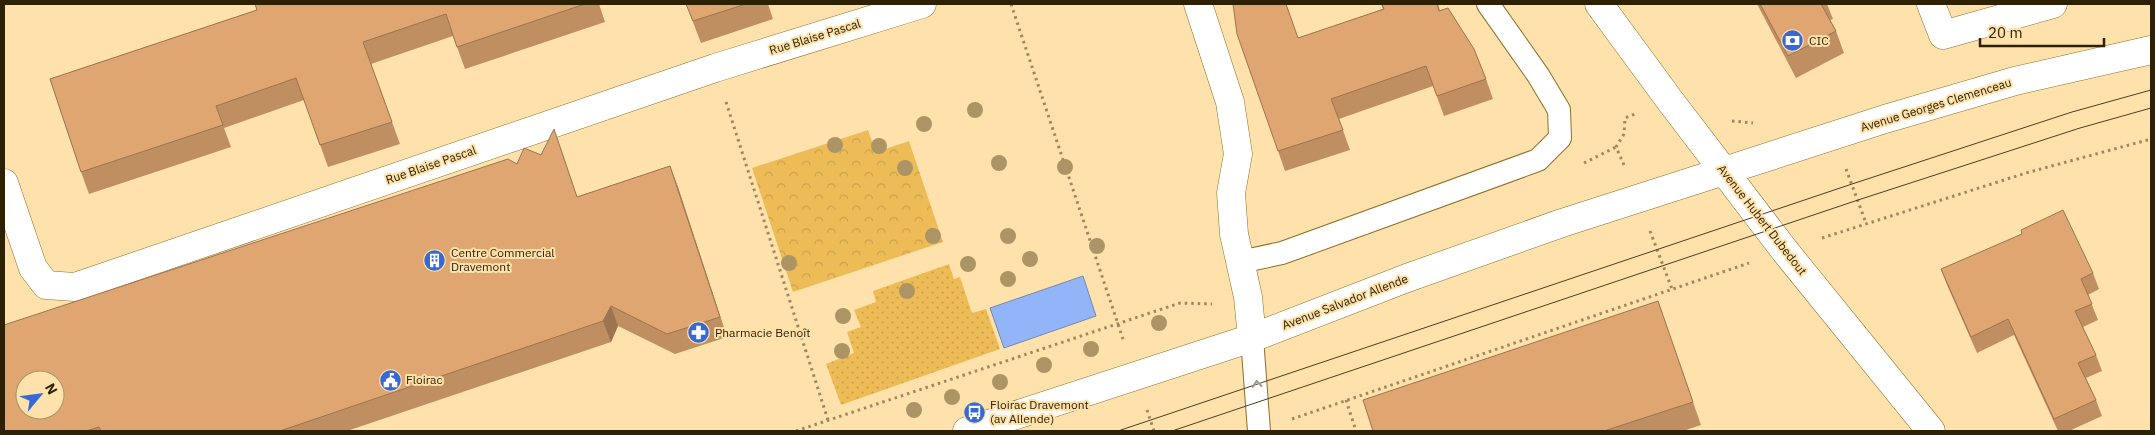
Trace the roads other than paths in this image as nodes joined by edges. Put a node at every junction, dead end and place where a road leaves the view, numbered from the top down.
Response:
1 (922, 4) edge
2 (1198, 4) edge
3 (1488, 4) edge
4 (1599, 4) edge
5 (1931, 4) edge
6 (2053, 4) edge
7 (2151, 50) edge
8 (1724, 171) junction
9 (4, 183) edge
10 (1240, 262) junction
11 (1252, 338) junction
12 (966, 431) edge
13 (1259, 431) edge
14 (1931, 431) edge

1 - 9 street, Rue Blaise Pascal
2 - 10 street
3 - 10 lane
4 - 8 street, Avenue Hubert Dubedout
5 - 6 street
7 - 8 street, Avenue Georges Clemenceau
8 - 11 street, Avenue Salvador Allende
8 - 14 street, Avenue Hubert Dubedout
10 - 11 street
11 - 12 street, Avenue Salvador Allende
13 -> 11 lane

